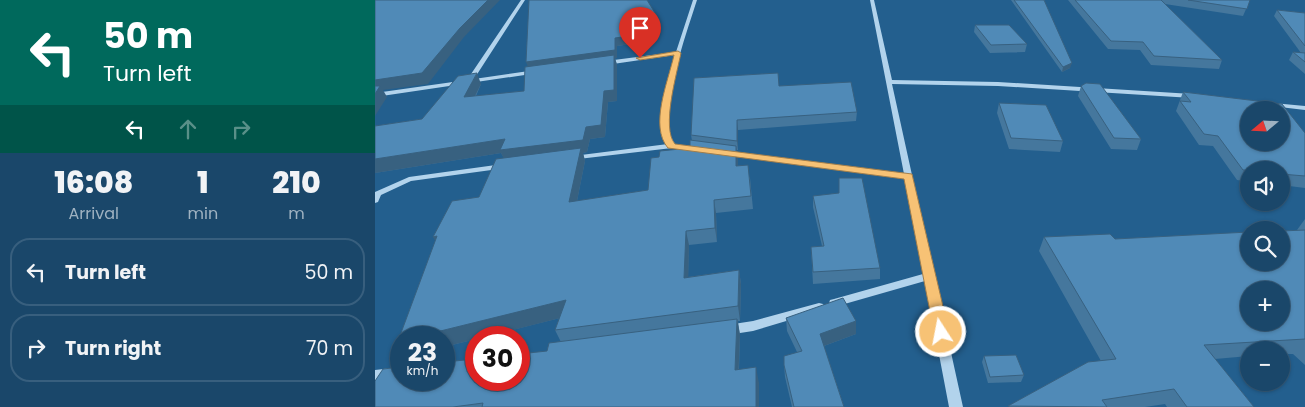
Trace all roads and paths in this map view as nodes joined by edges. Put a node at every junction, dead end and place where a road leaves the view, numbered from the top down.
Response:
1 (523, 0) edge
2 (695, 0) edge
3 (872, 0) edge
4 (678, 53) junction
5 (602, 63) edge
6 (545, 71) edge
7 (469, 82) junction
8 (888, 82) junction
9 (375, 95) edge
10 (1201, 97) edge
11 (1290, 106) edge
12 (1305, 108) edge
13 (672, 146) junction
14 (701, 150) edge
15 (721, 153) edge
16 (565, 159) edge
17 (516, 164) edge
18 (909, 177) junction
19 (375, 200) edge
20 (930, 276) junction
21 (714, 331) edge
22 (390, 374) edge
23 (375, 376) edge
24 (956, 407) edge

1 - 7 street
2 - 4 street
3 - 8 street
4 - 5 street
4 - 13 street
6 - 7 street
7 - 9 street
8 - 10 street
8 - 18 street
11 - 12 street
13 - 14 street
13 - 16 street
15 - 18 street
17 - 19 street
18 - 20 street
20 - 21 street
20 - 24 street
22 - 23 street

